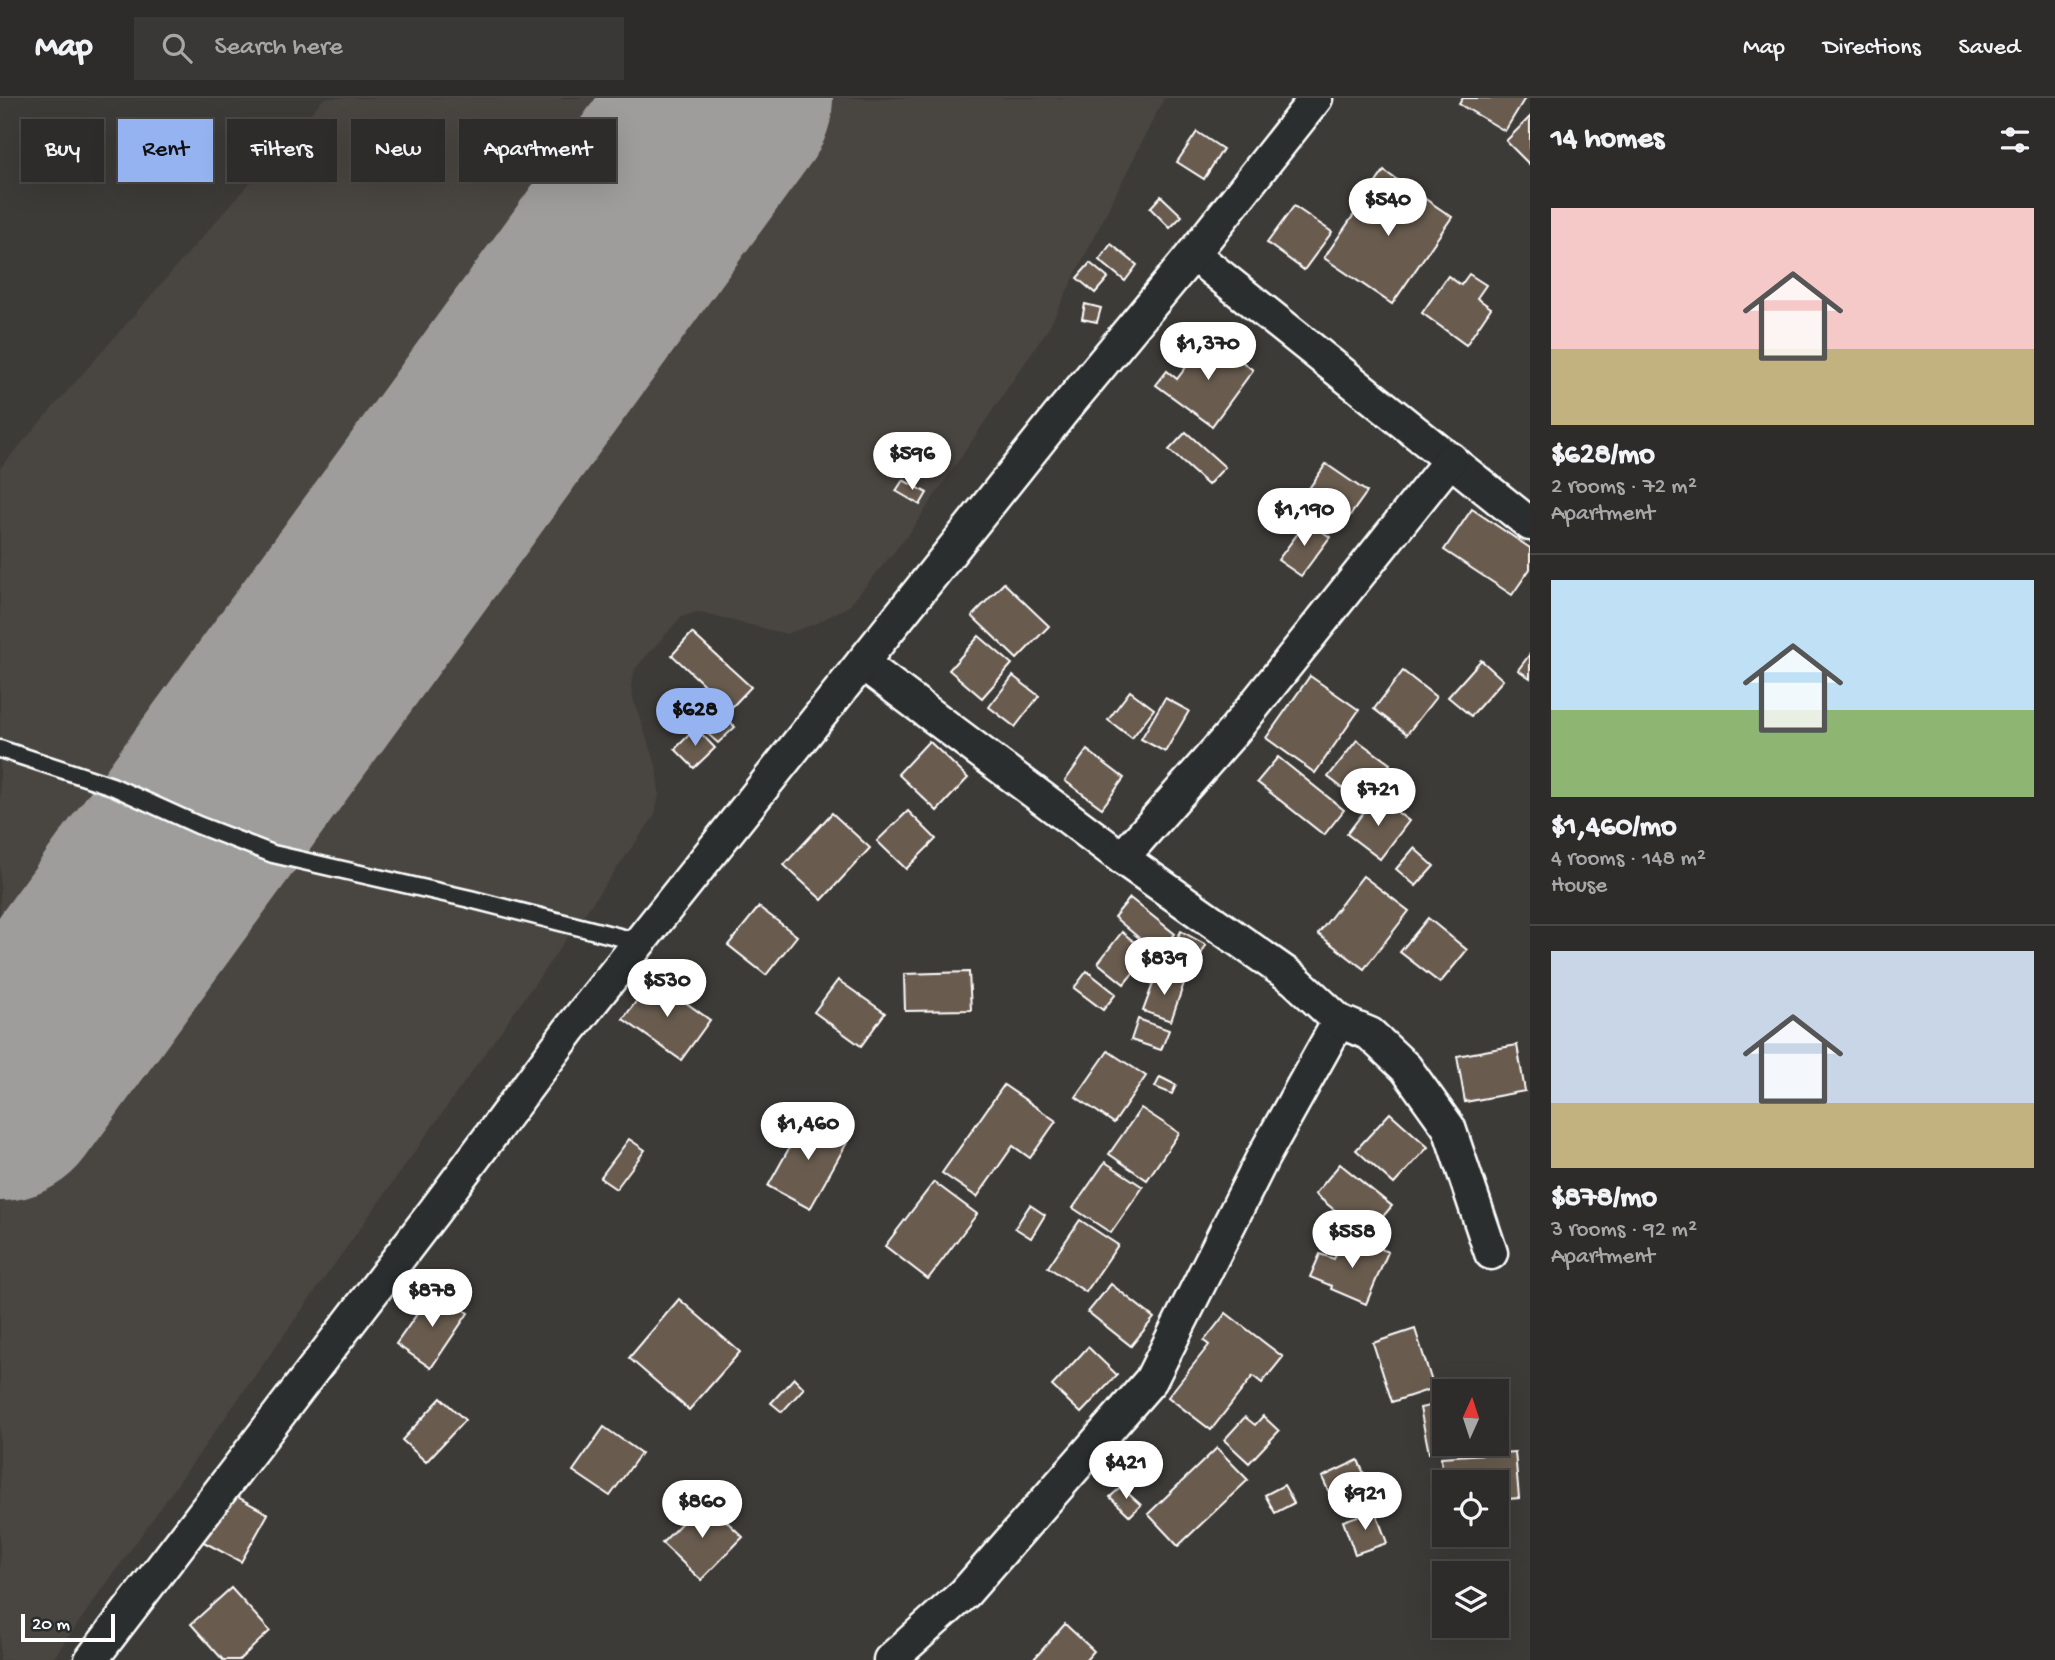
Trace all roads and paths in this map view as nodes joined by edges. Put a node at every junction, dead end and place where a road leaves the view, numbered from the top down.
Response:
1 (1316, 98) edge
2 (1193, 254) junction
3 (1451, 459) junction
4 (1530, 524) edge
5 (862, 663) junction
6 (0, 749) edge
7 (1122, 858) junction
8 (639, 942) junction
9 (1339, 1021) junction
10 (1492, 1253) dead end
11 (91, 1660) edge
12 (890, 1660) edge

1 - 2 street
2 - 3 street
2 - 5 street
3 - 4 street
3 - 7 street
5 - 7 street
5 - 8 street
6 - 8 lane
7 - 9 street
8 - 11 street
9 - 10 street
9 - 12 street

